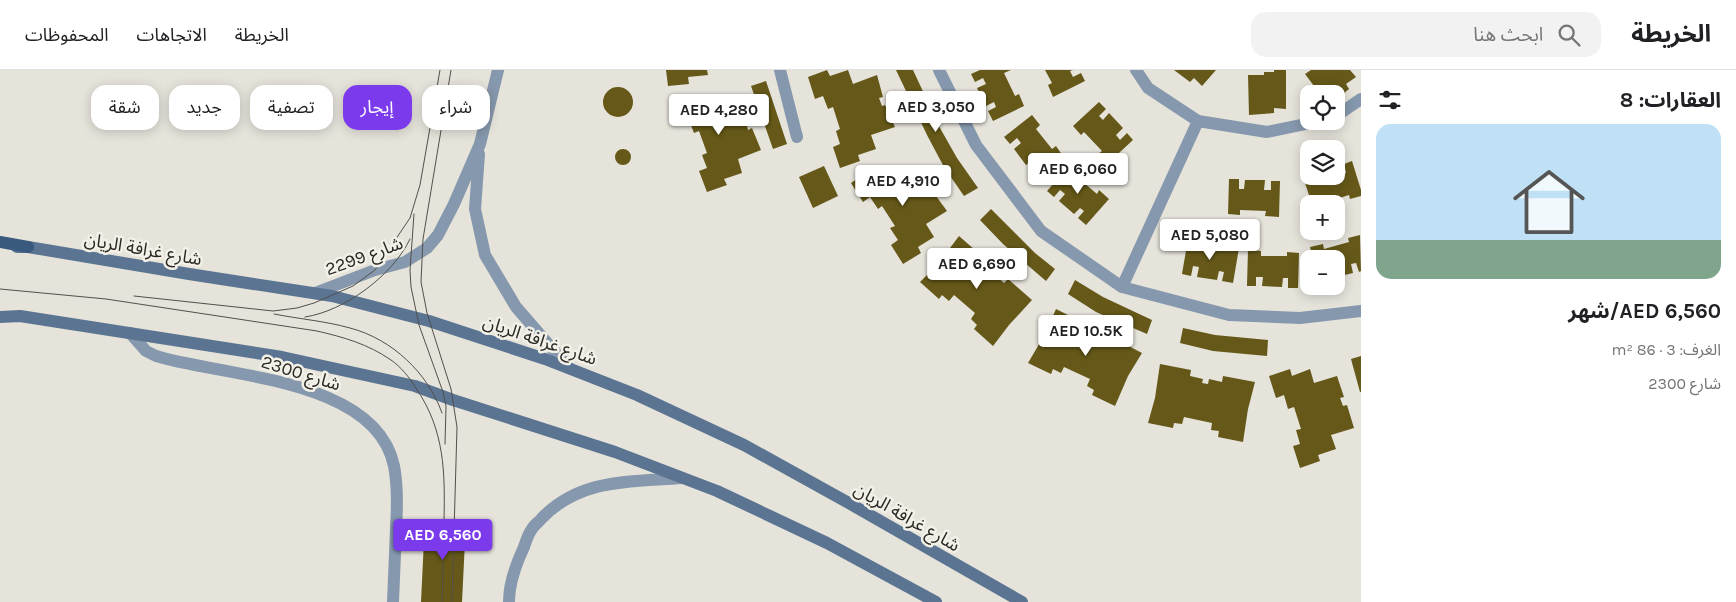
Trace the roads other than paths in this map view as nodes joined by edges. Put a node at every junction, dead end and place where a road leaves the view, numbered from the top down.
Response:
1 (498, 70) edge
2 (780, 70) edge
3 (939, 70) edge
4 (1136, 70) edge
5 (1361, 99) edge
6 (1345, 110) edge
7 (1198, 121) junction
8 (1300, 125) edge
9 (797, 137) dead end
10 (480, 144) junction
11 (0, 242) edge
12 (0, 247) edge
13 (28, 247) junction
14 (1122, 287) junction
15 (315, 293) junction
16 (1361, 311) edge
17 (0, 316) edge
18 (130, 334) junction
19 (569, 368) junction
20 (682, 478) junction
21 (393, 602) edge
22 (508, 602) edge
23 (936, 602) edge
24 (1022, 602) edge

1 - 10 street, شارع 2299
2 - 9 street
3 - 14 street
4 - 7 street
5 - 6 street
7 - 8 street
7 - 14 street
10 - 15 street, شارع 2299
10 - 19 street, شارع 2299
11 - 13 main road
12 - 13 main road, شارع غرافة الريان
13 - 15 main road, شارع غرافة الريان
14 - 16 street
15 - 19 main road, شارع غرافة الريان
17 - 18 main road
18 - 20 main road
18 - 21 street, شارع 2300
19 - 24 main road, شارع غرافة الريان
20 - 22 street
20 - 23 main road

